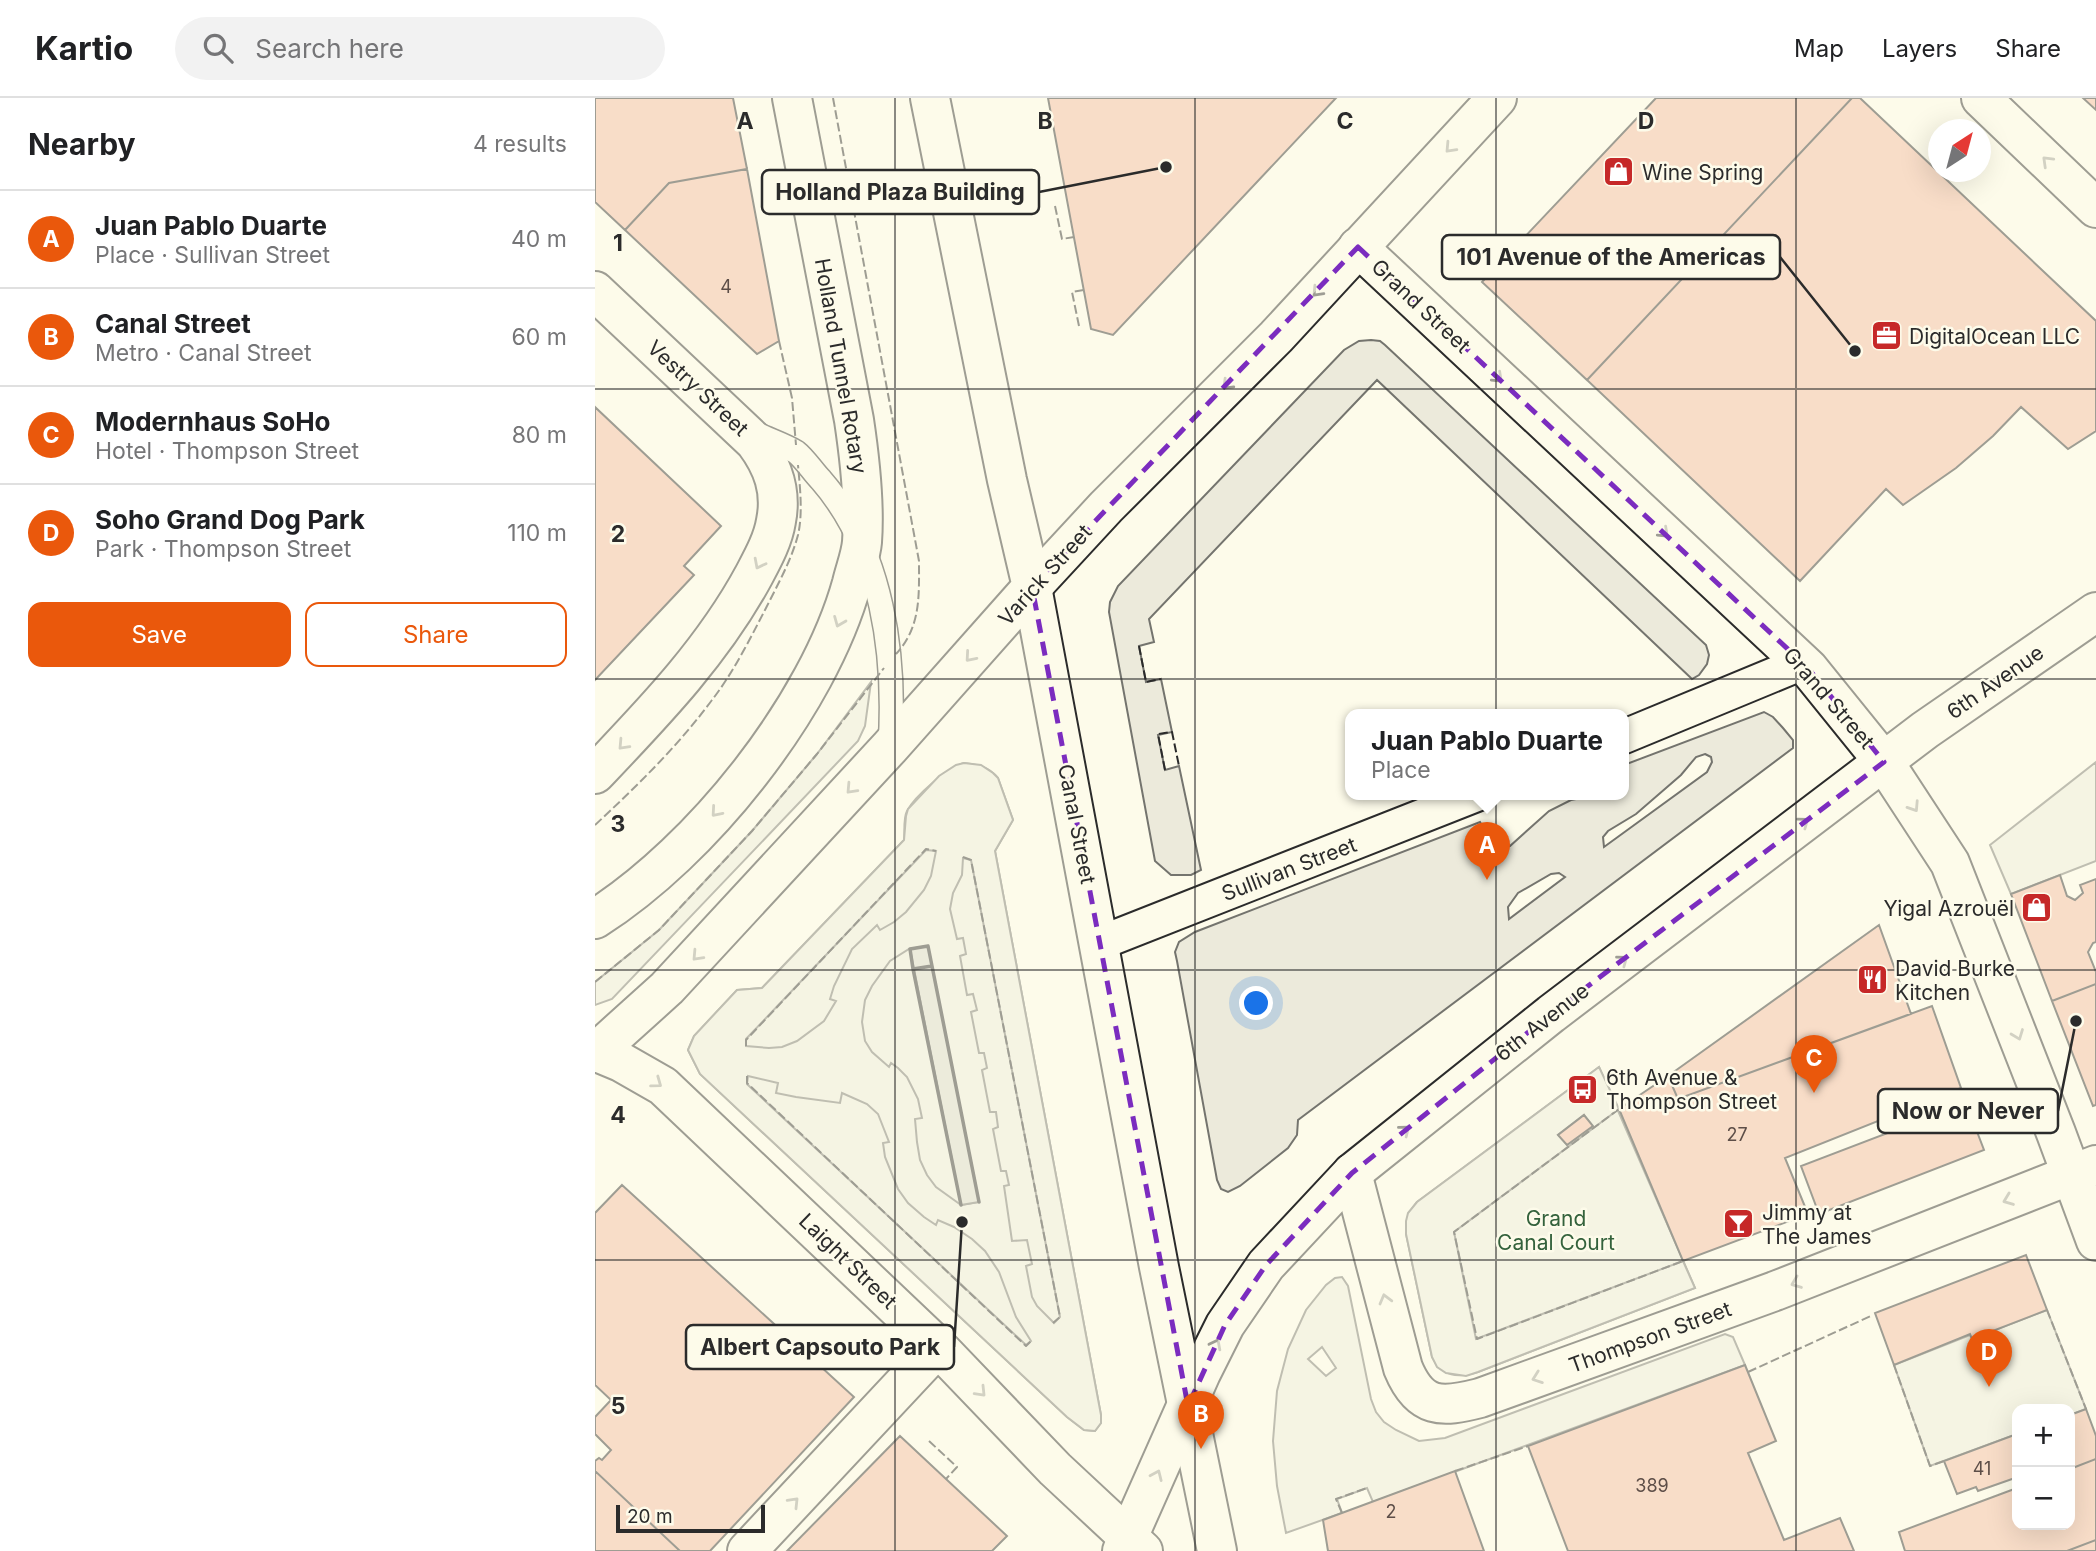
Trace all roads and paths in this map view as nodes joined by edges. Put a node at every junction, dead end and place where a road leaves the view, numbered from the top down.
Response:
1 (792, 98) edge
2 (930, 98) edge
3 (1497, 98) edge
4 (1981, 98) edge
5 (2096, 208) edge
6 (1359, 247) junction
7 (595, 290) edge
8 (737, 425) junction
9 (862, 543) junction
10 (1032, 587) junction
11 (2096, 612) edge
12 (1803, 663) junction
13 (1629, 735) edge
14 (890, 747) junction
15 (1884, 762) junction
16 (595, 774) edge
17 (1463, 800) edge
18 (595, 919) edge
19 (1100, 943) junction
20 (596, 1052) edge
21 (2084, 1170) edge
22 (1352, 1173) junction
23 (2096, 1241) edge
24 (938, 1347) junction
25 (1188, 1406) junction
26 (1132, 1547) edge
27 (747, 1551) edge
28 (1217, 1551) edge

1 - 9 main road, Holland Tunnel Rotary
2 - 10 main road, Canal Street
3 -> 6 main road, Varick Street
5 -> 4 main road
6 -> 10 main road, Varick Street
6 -> 12 main road, Grand Street
7 - 8 main road, Vestry Street
8 - 9 lane
8 -> 16 main road, Vestry Street
9 - 14 lane
9 -> 18 main road, Holland Tunnel Rotary
10 -> 14 main road, Varick Street
10 - 19 main road, Canal Street
11 - 15 main road, 6th Avenue
12 - 13 street
12 - 15 main road, Grand Street
14 -> 20 main road, Varick Street
15 -> 21 main road, Grand Street
22 -> 15 main road, 6th Avenue
17 - 19 street, Sullivan Street
19 - 25 main road, Canal Street
20 -> 24 main road, Laight Street
21 -> 22 main road, Thompson Street
21 - 23 main road, Grand Street
25 -> 22 main road, 6th Avenue
24 -> 26 main road, Laight Street
27 -> 24 main road
26 -> 25 main road, 6th Avenue
25 - 28 main road, Canal Street

